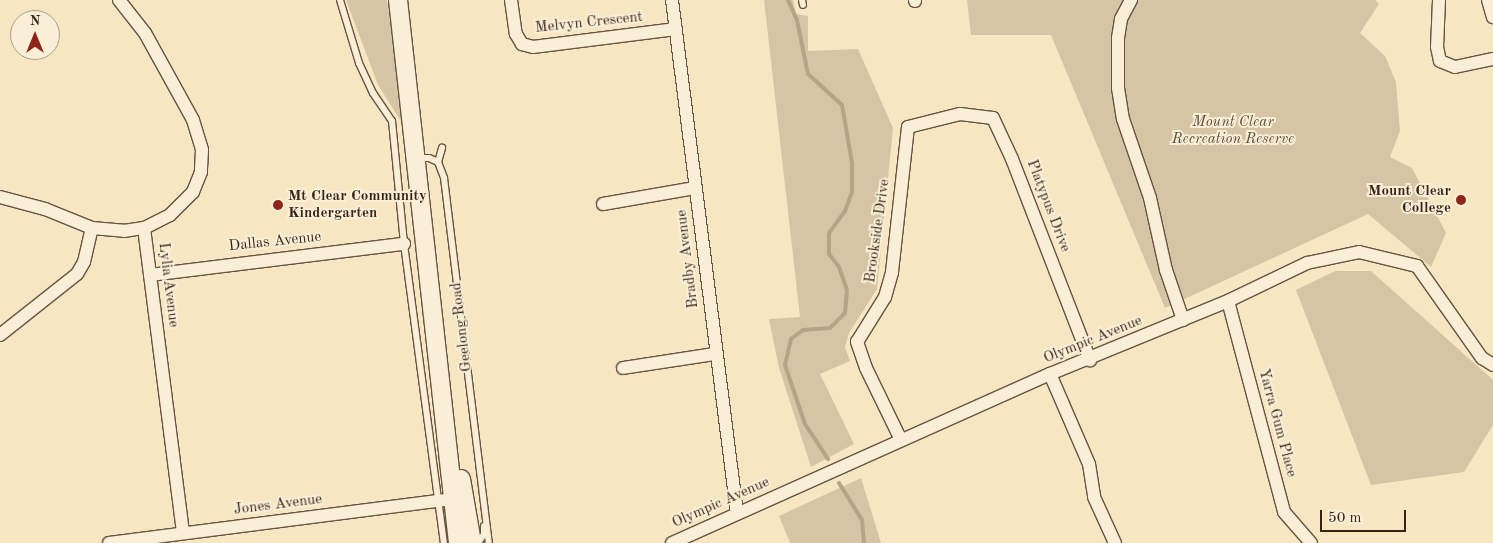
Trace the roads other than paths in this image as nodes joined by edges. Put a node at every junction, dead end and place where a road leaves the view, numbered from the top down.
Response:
1 (119, 0) edge
2 (340, 0) edge
3 (396, 0) edge
4 (511, 0) edge
5 (672, 0) edge
6 (1131, 0) edge
7 (1439, 0) edge
8 (1488, 0) edge
9 (1493, 17) edge
10 (676, 29) junction
11 (1493, 59) edge
12 (936, 120) joint
13 (442, 148) dead end
14 (415, 158) junction
15 (438, 162) junction
16 (695, 188) junction
17 (0, 197) edge
18 (603, 204) dead end
19 (92, 228) junction
20 (144, 228) junction
21 (404, 244) junction
22 (150, 275) junction
23 (1228, 301) junction
24 (1183, 320) junction
25 (0, 335) edge
26 (715, 354) junction
27 (1090, 360) junction
28 (1493, 365) edge
29 (623, 368) dead end
30 (1050, 374) junction
31 (901, 440) junction
32 (451, 500) junction
33 (737, 513) junction
34 (484, 517) junction
35 (183, 533) junction
36 (689, 540) edge
37 (108, 543) edge
38 (444, 543) edge
39 (458, 543) edge
40 (472, 543) edge
41 (478, 543) edge
42 (489, 543) edge
43 (672, 543) edge
44 (1115, 543) edge
45 (1312, 543) edge

1 - 20 street, Lylia Avenue
2 - 21 lane
3 - 14 main road, Geelong Road
4 - 10 street, Melvyn Crescent
5 - 10 street, Bradby Avenue
6 - 24 street
7 - 11 street
8 - 9 street
10 - 16 street, Bradby Avenue
12 - 27 street, Platypus Drive
12 - 31 street, Brookside Drive
13 - 15 lane
14 - 15 lane
14 - 32 main road, Geelong Road
15 - 34 lane, Geelong Road
16 - 18 street
16 - 26 street, Bradby Avenue
17 - 19 street
19 - 20 street
19 - 25 street
20 - 22 street, Lylia Avenue
21 - 22 street, Dallas Avenue
21 - 32 lane
22 - 35 street, Lylia Avenue
23 - 24 street, Olympic Avenue
23 - 28 street, Olympic Avenue
23 - 45 street, Yarra Gum Place
24 - 27 street, Olympic Avenue
26 - 29 street
26 - 33 street, Bradby Avenue
27 - 30 street, Olympic Avenue
30 - 31 street, Olympic Avenue
30 - 44 street
31 - 33 street, Olympic Avenue
32 - 35 street, Jones Avenue
32 - 38 lane
32 - 39 main road, Geelong Road
32 - 40 main road, Geelong Road
33 - 36 street, Olympic Avenue
34 - 41 lane, Geelong Road
34 - 42 lane, Geelong Road
35 - 37 street, Jones Avenue
36 - 43 street, Olympic Avenue

